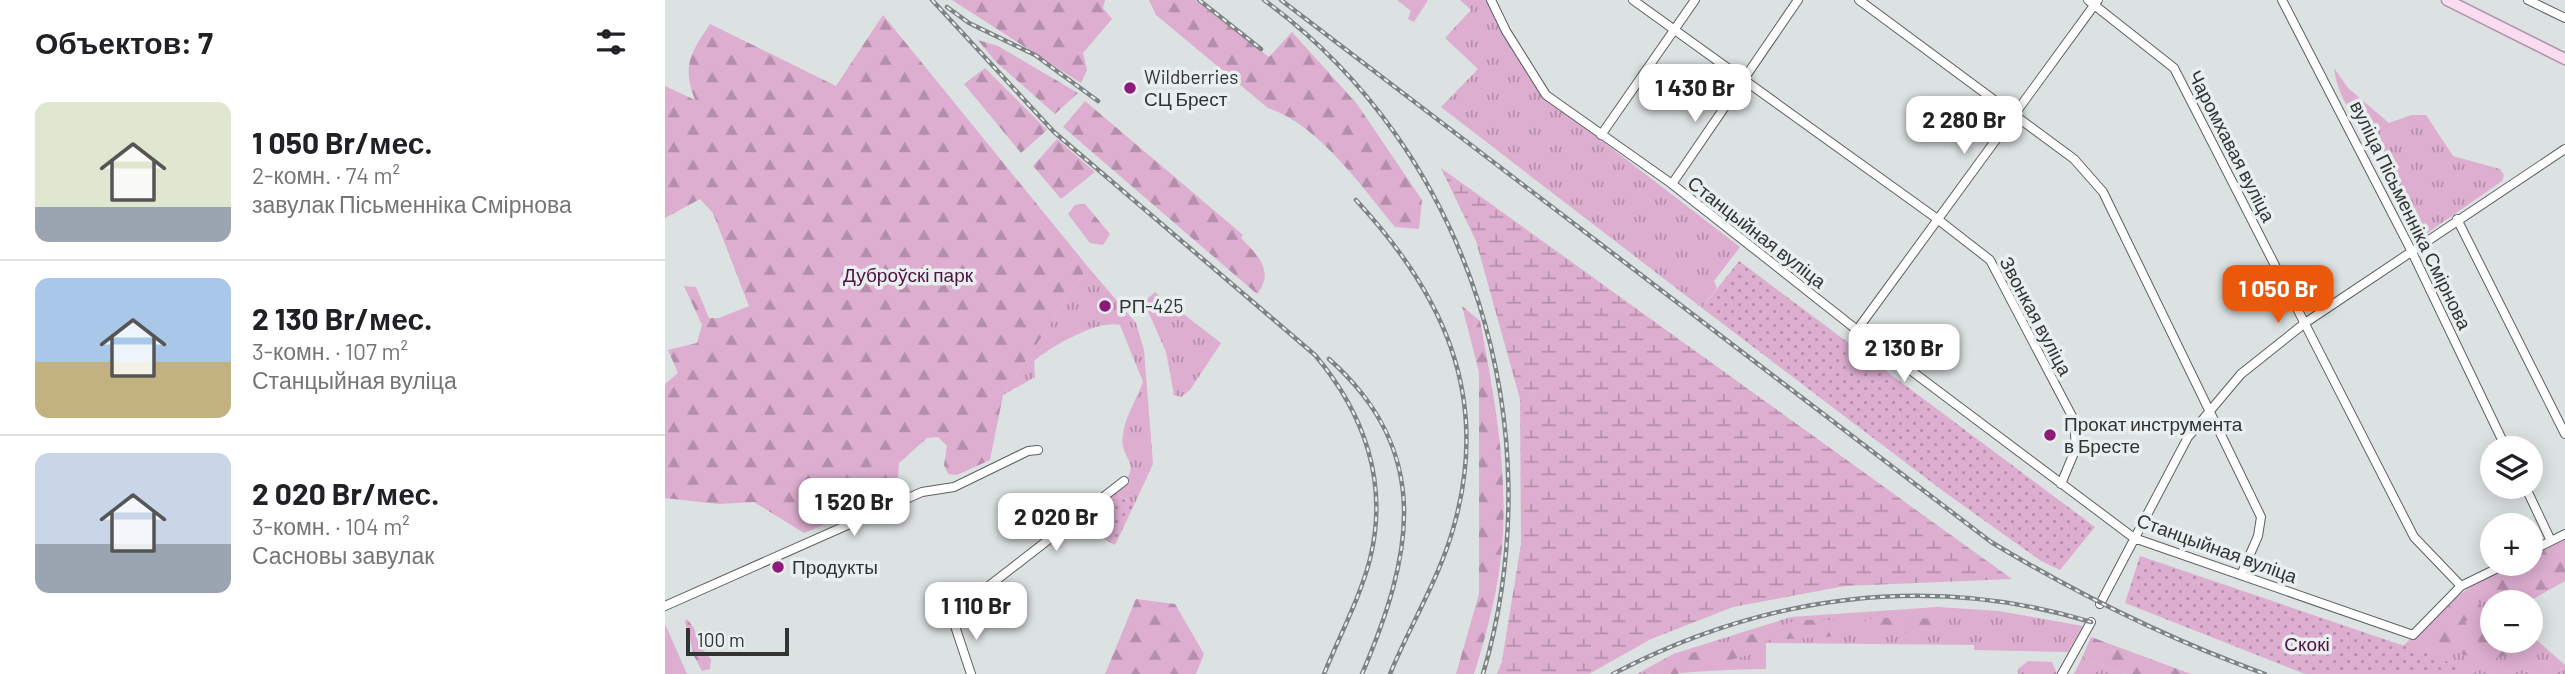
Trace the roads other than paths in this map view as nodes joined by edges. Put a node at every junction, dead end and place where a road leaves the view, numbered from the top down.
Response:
1 (1491, 0) edge
2 (1633, 0) edge
3 (1695, 0) edge
4 (1798, 0) edge
5 (1859, 0) edge
6 (2282, 0) edge
7 (2447, 0) edge
8 (2528, 0) edge
9 (2093, 2) edge
10 (2565, 18) edge
11 (1675, 29) junction
12 (2565, 59) edge
13 (1742, 79) junction
14 (2014, 113) junction
15 (1601, 135) junction
16 (2565, 149) edge
17 (1672, 184) junction
18 (1936, 218) junction
19 (2456, 219) junction
20 (2411, 250) junction
21 (2305, 323) junction
22 (1857, 330) junction
23 (2209, 410) junction
24 (2565, 433) edge
25 (2500, 436) edge
26 (1038, 450) dead end
27 (1124, 481) dead end
28 (2061, 484) junction
29 (2531, 499) edge
30 (2565, 534) edge
31 (2134, 538) junction
32 (2551, 541) junction
33 (2543, 545) edge
34 (2241, 575) junction
35 (2481, 576) edge
36 (2461, 586) junction
37 (2100, 604) dead end
38 (665, 606) edge
39 (2091, 622) dead end
40 (971, 674) edge
41 (2062, 674) edge

1 - 15 street, Станцыйная вуліца
2 - 11 street, Звонкая вуліца
3 - 11 street
4 - 13 street
5 - 14 street
6 - 20 street, вуліца Пісьменніка Смірнова
7 - 12 main road
8 - 10 street
9 - 14 street
9 - 21 street, Чаромхавая вуліца
11 - 13 street, Звонкая вуліца
11 - 15 street
13 - 17 street
13 - 18 street, Звонкая вуліца
14 - 18 street
14 - 23 street
15 - 17 street, Станцыйная вуліца
16 - 19 street
17 - 22 street, Станцыйная вуліца
18 - 22 street
18 - 28 street, Звонкая вуліца
19 - 20 street
19 - 24 street
20 - 21 street
20 - 25 street, вуліца Пісьменніка Смірнова
21 - 23 street
21 - 36 street, Чаромхавая вуліца
22 - 28 street, Станцыйная вуліца
23 - 31 street
23 - 34 street
26 - 38 street
27 - 40 street
28 - 31 street, Станцыйная вуліца
29 - 32 street
30 - 32 street
31 - 34 street, Станцыйная вуліца
31 - 37 street
32 - 33 street
34 - 36 street, Станцыйная вуліца
35 - 36 street
39 - 41 street

